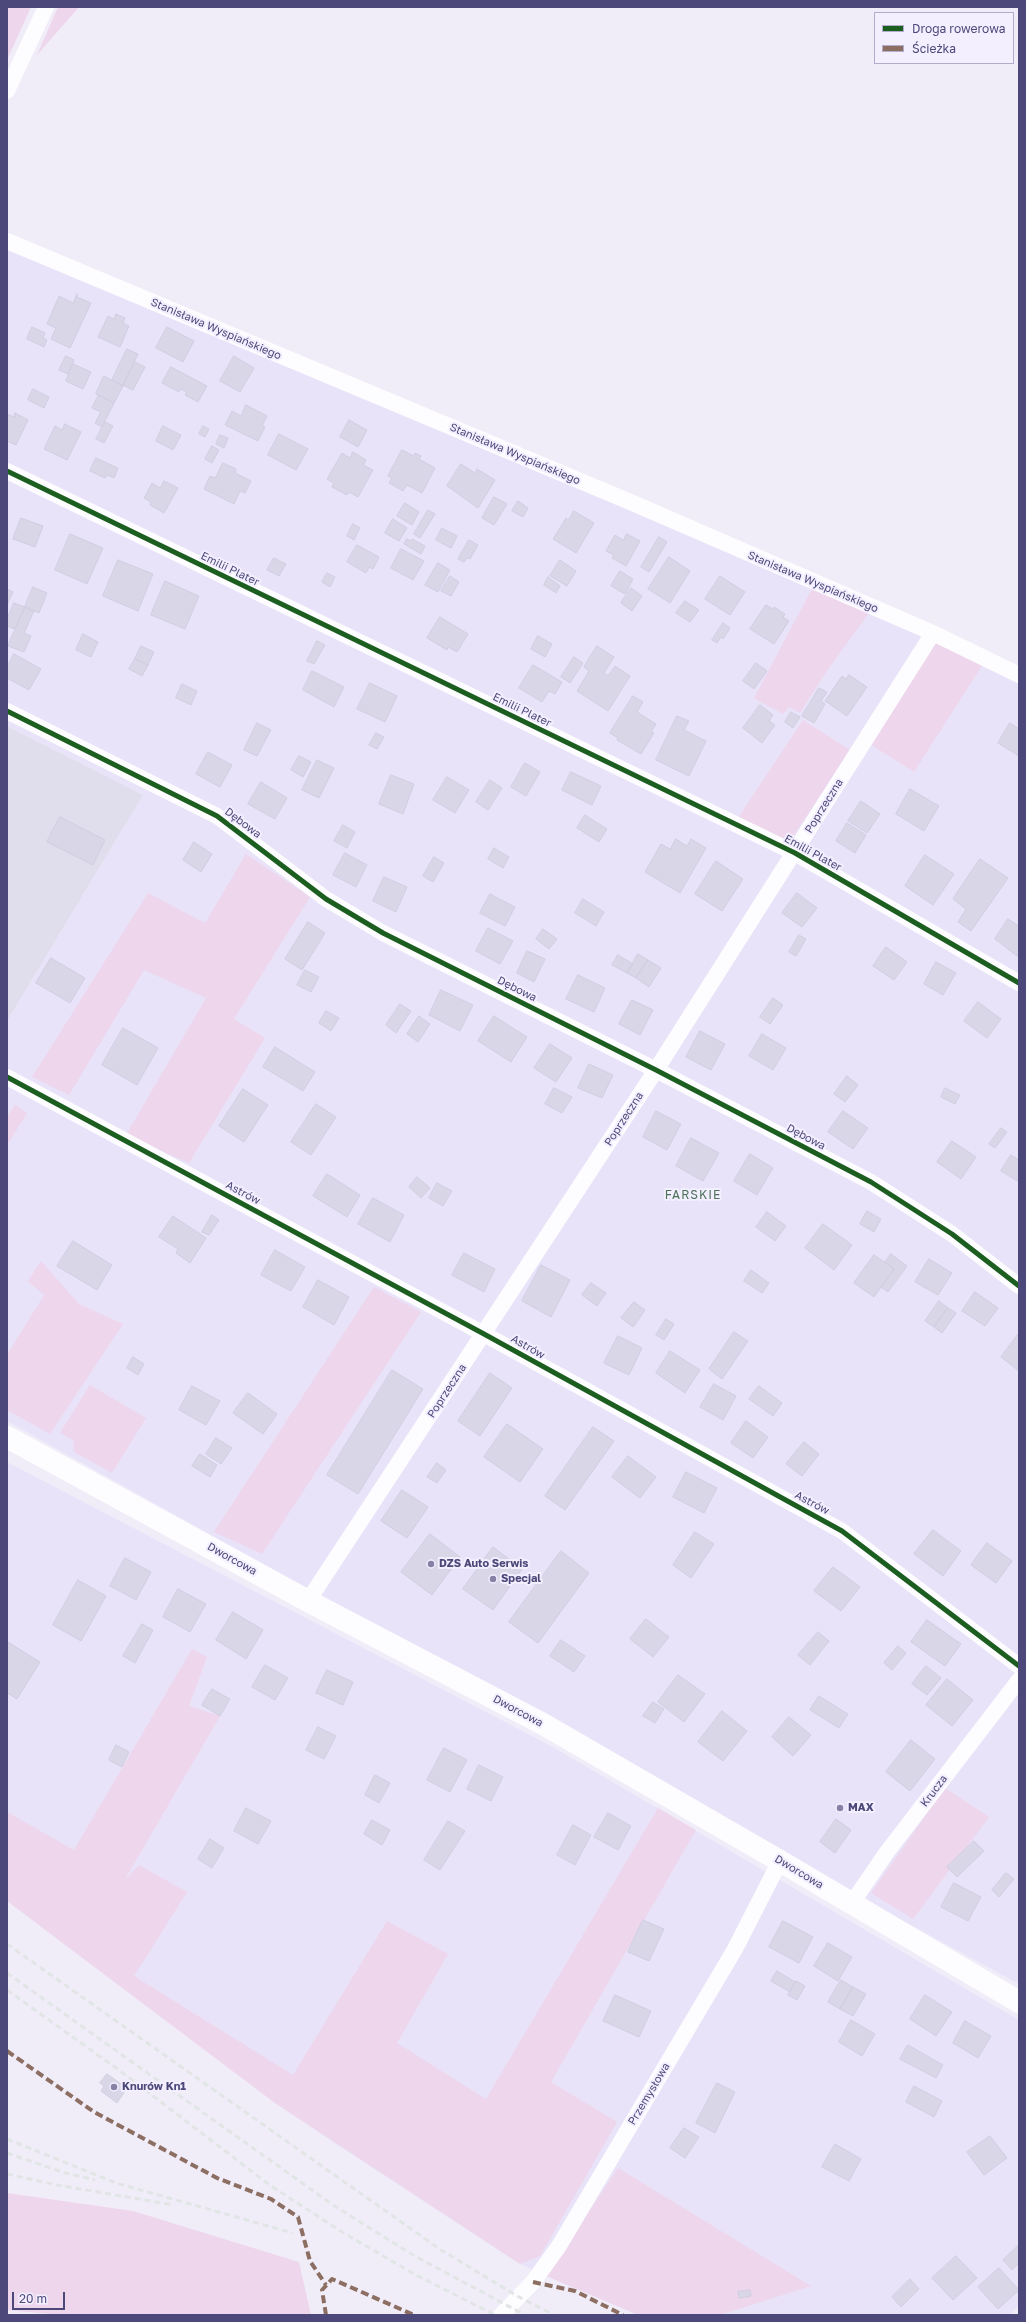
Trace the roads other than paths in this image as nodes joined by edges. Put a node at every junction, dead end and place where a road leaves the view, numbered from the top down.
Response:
1 (46, 7) edge
2 (7, 91) edge
3 (7, 241) edge
4 (7, 471) edge
5 (933, 633) junction
6 (1019, 675) edge
7 (7, 711) edge
8 (794, 853) junction
9 (1019, 983) edge
10 (656, 1070) junction
11 (7, 1077) edge
12 (1019, 1286) edge
13 (484, 1334) junction
14 (7, 1437) edge
15 (308, 1601) junction
16 (1019, 1666) edge
17 (1019, 1680) edge
18 (780, 1861) junction
19 (852, 1903) junction
20 (1019, 2002) edge
21 (501, 2315) edge

1 - 2 street
3 - 5 street, Stanisława Wyspiańskiego
4 - 8 street, Emilii Plater
5 - 6 street, Stanisława Wyspiańskiego
5 - 8 street, Poprzeczna
7 - 10 street, Dębowa
8 - 9 street, Emilii Plater
8 - 10 street, Poprzeczna
10 - 12 street, Dębowa
10 - 13 street, Poprzeczna
11 - 13 street, Astrów
13 - 15 street, Poprzeczna
13 - 16 street, Astrów
14 - 15 main road, Dworcowa
15 - 18 main road, Dworcowa
17 - 19 street, Krucza
18 - 19 main road, Dworcowa
18 - 21 street, Przemysłowa
19 - 20 main road, Dworcowa

